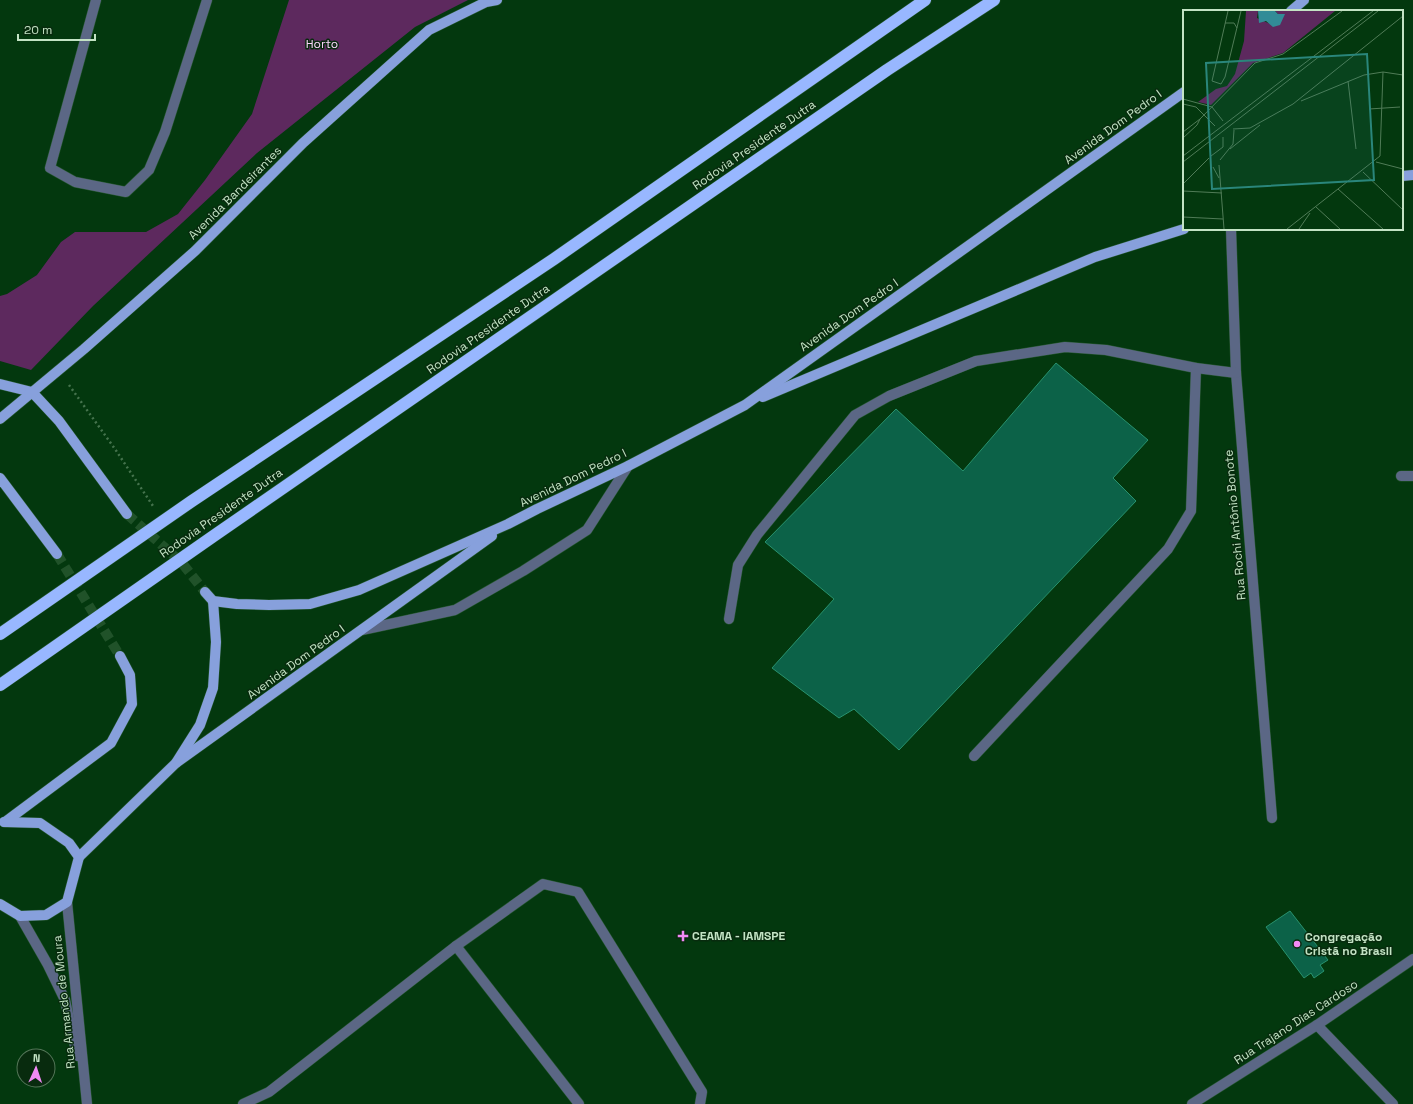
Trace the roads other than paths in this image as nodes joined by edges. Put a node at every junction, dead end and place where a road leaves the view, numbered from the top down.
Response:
1 (96, 0) edge
2 (207, 0) edge
3 (497, 0) edge
4 (925, 0) edge
5 (994, 0) edge
6 (1304, 0) edge
7 (1292, 10) edge
8 (1183, 93) edge
9 (1413, 175) edge
10 (1403, 176) edge
11 (1183, 229) edge
12 (1231, 230) edge
13 (1196, 368) junction
14 (1236, 373) junction
15 (0, 384) edge
16 (32, 392) junction
17 (745, 405) junction
18 (0, 419) edge
19 (628, 466) junction
20 (1401, 476) dead end
21 (1413, 476) edge
22 (0, 478) edge
23 (128, 514) tunnel mouth
24 (508, 524) junction
25 (57, 554) tunnel mouth
26 (205, 592) tunnel mouth
27 (213, 601) junction
28 (729, 620) dead end
29 (362, 630) junction
30 (0, 634) edge
31 (120, 656) tunnel mouth
32 (0, 685) edge
33 (974, 756) dead end
34 (176, 763) junction
35 (1272, 818) dead end
36 (2, 824) edge
37 (79, 857) junction
38 (67, 902) junction
39 (0, 904) edge
40 (20, 916) junction
41 (456, 946) junction
42 (1413, 960) edge
43 (1317, 1025) junction
44 (87, 1102) edge
45 (243, 1104) edge
46 (579, 1104) edge
47 (700, 1104) edge
48 (1192, 1104) edge
49 (1394, 1104) edge

1 - 2 street
3 - 16 main road, Avenida Bandeirantes
4 - 30 highway, Rodovia Presidente Dutra
5 - 32 highway, Rodovia Presidente Dutra
6 - 7 main road
8 - 17 main road, Avenida Dom Pedro I
9 - 10 main road
11 - 17 main road
12 - 14 street, Rua Rochi Antônio Bonote
13 - 14 street
13 - 28 street
13 - 33 street
14 - 35 street, Rua Rochi Antônio Bonote
15 - 16 main road
16 - 18 main road, Avenida Bandeirantes
16 - 23 main road
17 - 19 main road, Avenida Dom Pedro I
19 - 24 main road, Avenida Dom Pedro I
19 - 29 street
20 - 21 street
22 - 25 main road
24 - 27 main road, Avenida Dom Pedro I
24 - 29 main road, Avenida Dom Pedro I
26 - 27 main road
27 - 34 main road
29 - 34 main road, Avenida Dom Pedro I
31 - 36 main road
34 - 37 main road
36 - 37 main road
37 - 38 main road
38 - 40 main road
38 - 44 street, Rua Armando de Moura
39 - 40 main road
40 - 44 street, Rua Armando de Moura
41 - 45 street
41 - 46 street
41 - 47 street
42 - 43 street, Rua Trajano Dias Cardoso
43 - 48 street, Rua Trajano Dias Cardoso
43 - 49 street

